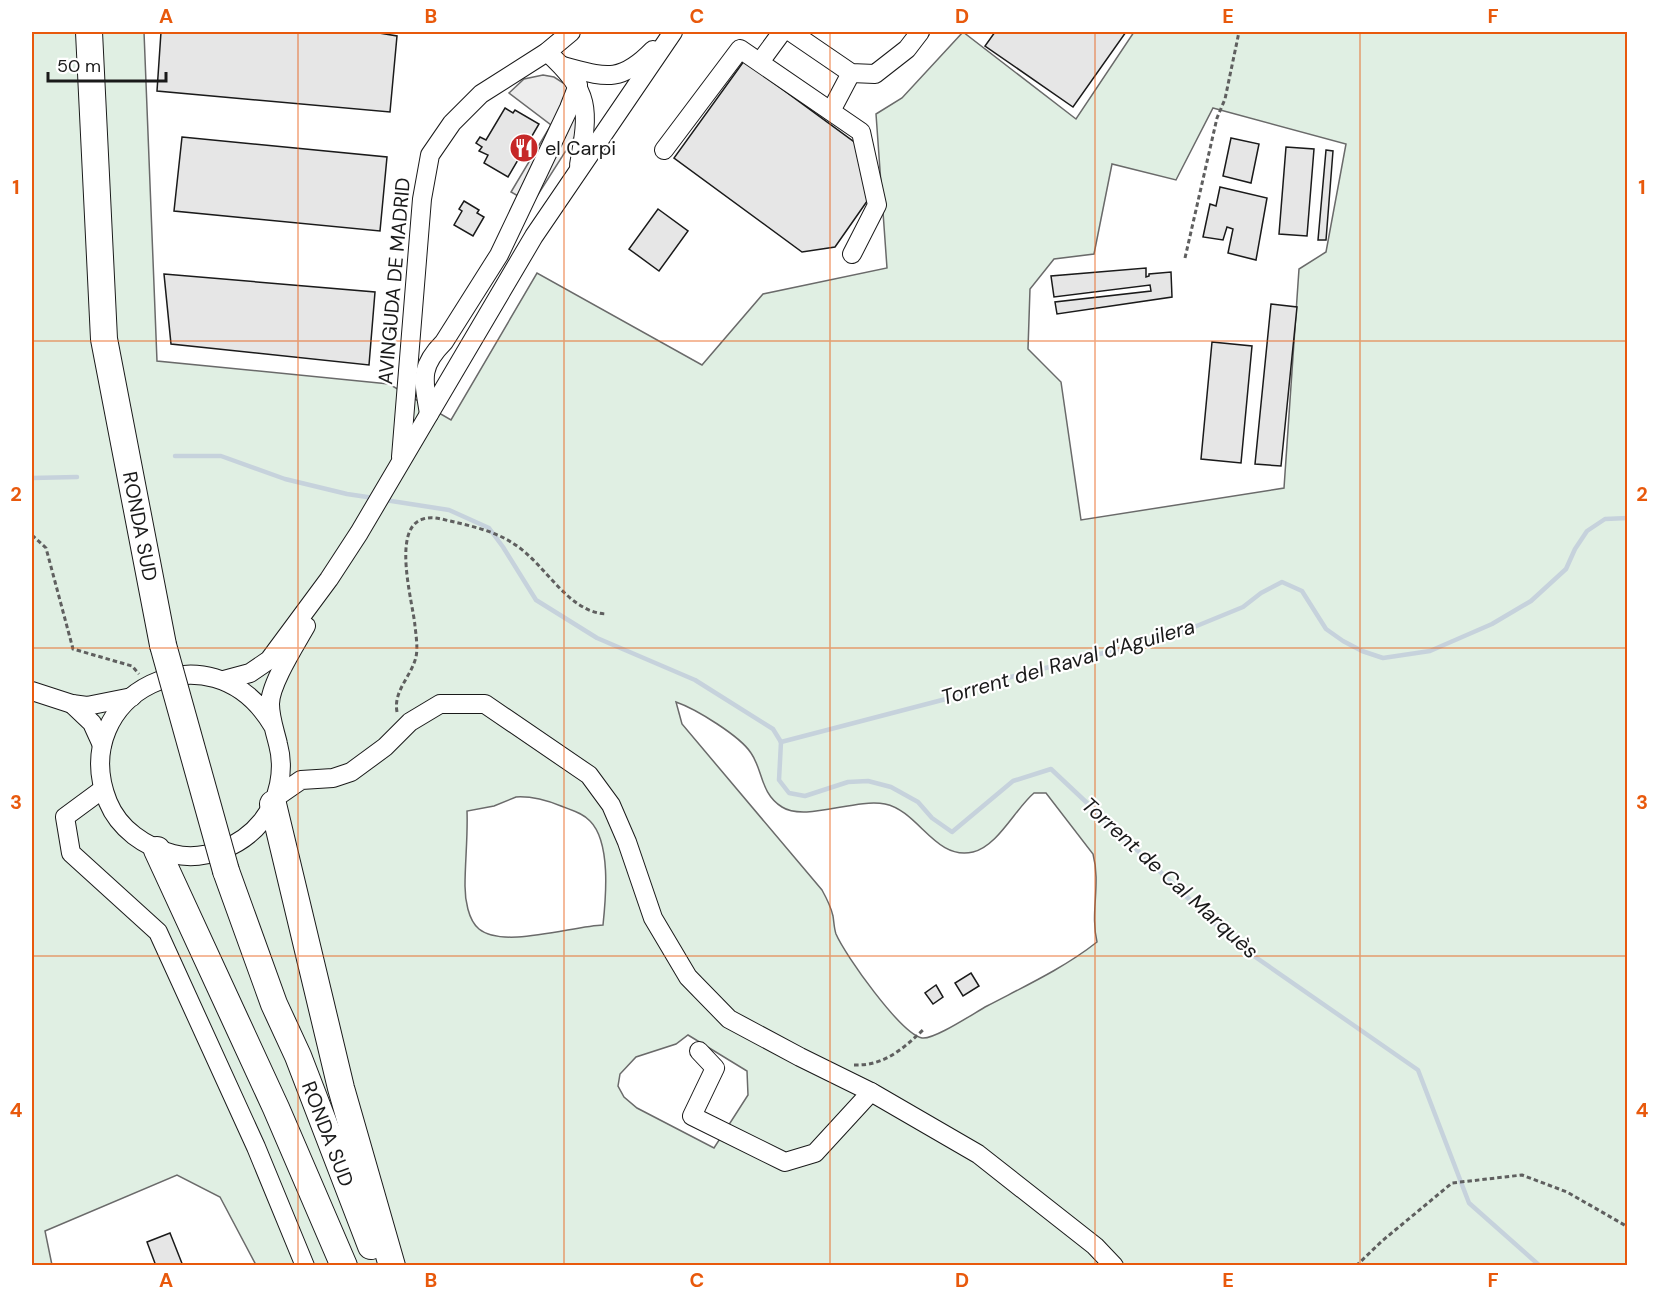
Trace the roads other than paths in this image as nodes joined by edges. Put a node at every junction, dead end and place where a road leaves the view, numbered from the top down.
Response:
1 (89, 32) edge
2 (571, 32) edge
3 (672, 32) edge
4 (782, 32) edge
5 (791, 32) edge
6 (920, 32) edge
7 (547, 52) junction
8 (760, 62) junction
9 (563, 66) junction
10 (851, 73) junction
11 (578, 85) junction
12 (831, 111) junction
13 (664, 150) dead end
14 (577, 172) junction
15 (852, 254) dead end
16 (429, 414) junction
17 (400, 462) junction
18 (330, 579) junction
19 (224, 680) junction
20 (32, 691) edge
21 (132, 697) junction
22 (72, 704) junction
23 (273, 726) junction
24 (102, 745) junction
25 (280, 753) junction
26 (315, 778) junction
27 (103, 789) junction
28 (274, 801) junction
29 (157, 850) junction
30 (274, 1004) junction
31 (699, 1051) dead end
32 (871, 1092) junction
33 (305, 1266) edge
34 (344, 1266) edge
35 (356, 1266) edge
36 (378, 1266) edge
37 (392, 1266) edge
38 (1114, 1266) edge

1 - 30 highway, RONDA SUD, bridge
2 - 7 street, AVINGUDA DE MADRID
3 - 9 street
3 - 14 street
4 - 8 street
5 - 10 street
6 - 10 street
7 - 9 street
7 - 17 street, AVINGUDA DE MADRID
8 - 12 street
8 - 13 street
9 - 11 street
10 - 12 street
11 - 14 street
11 - 16 street
12 - 15 street
14 - 16 street
16 - 17 street
17 - 18 street
18 - 19 street
18 - 23 street
19 - 21 street
19 - 23 street
20 - 22 street
21 - 22 street
21 - 24 street
22 - 24 street
23 - 25 street
24 - 27 street
25 - 26 street
25 - 28 street
26 - 28 street
26 - 32 street
27 - 29 street
27 - 33 street
28 - 29 street
28 - 37 highway
29 - 34 highway
30 - 35 highway, RONDA SUD
30 - 36 highway, RONDA SUD
31 - 32 street
32 - 38 street

